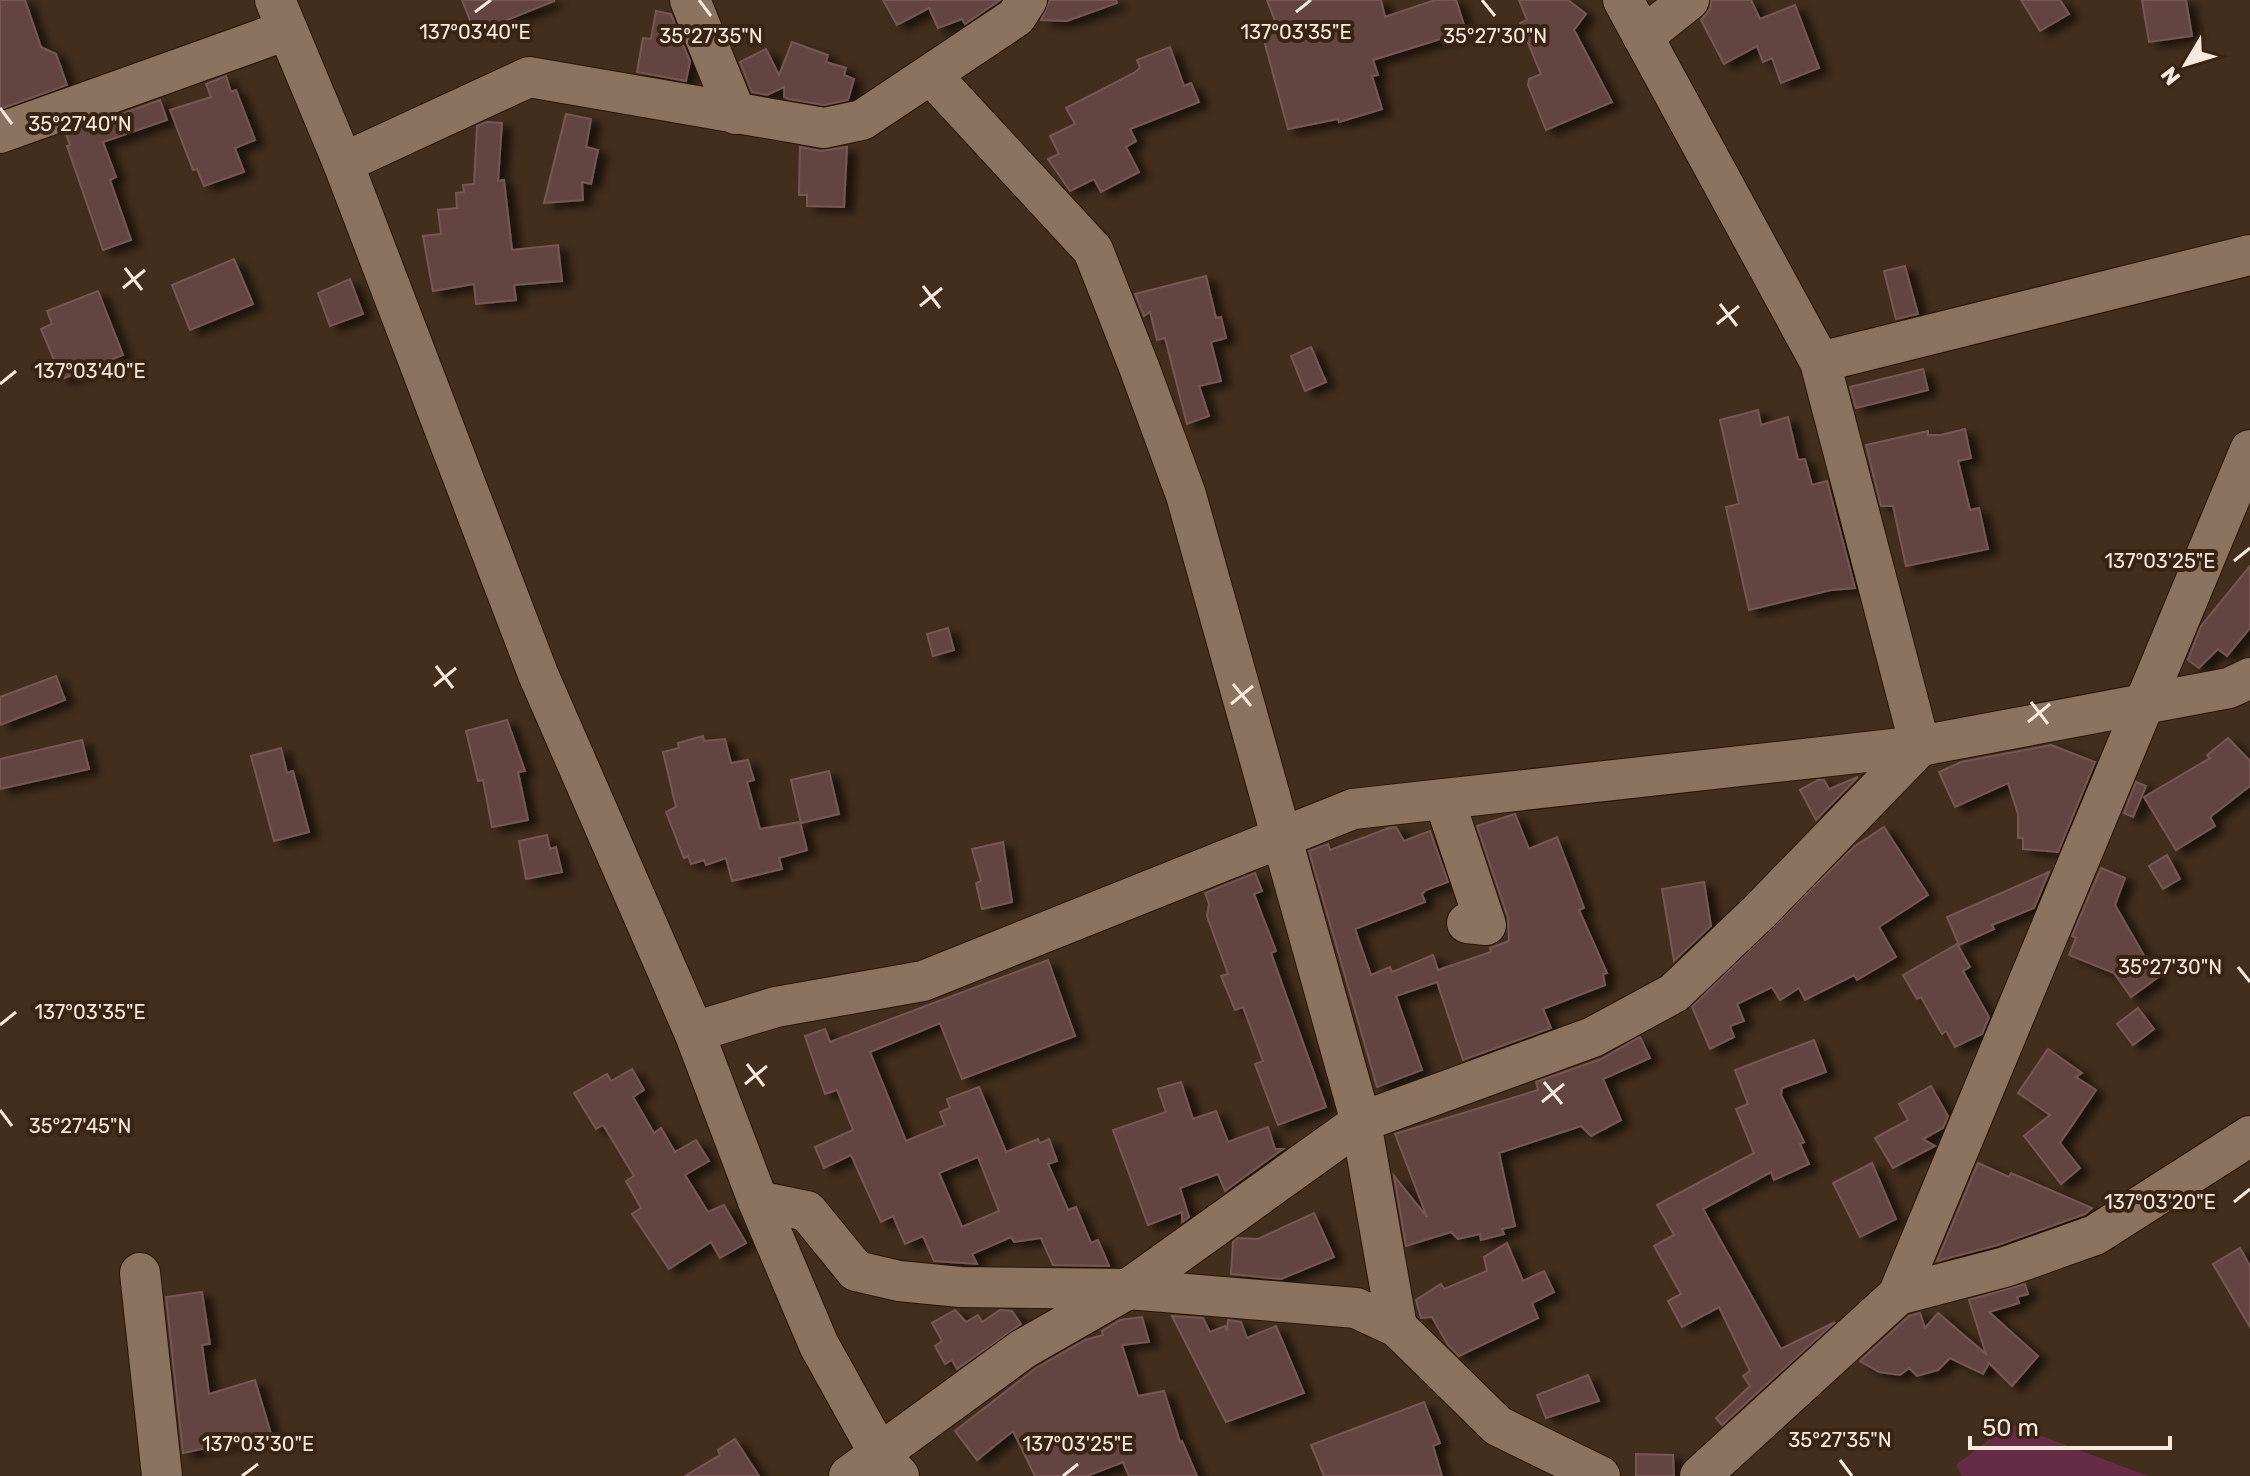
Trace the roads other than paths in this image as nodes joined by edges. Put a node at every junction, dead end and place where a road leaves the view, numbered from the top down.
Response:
1 (690, 0) edge
2 (1027, 0) edge
3 (1623, 0) edge
4 (1689, 0) edge
5 (281, 15) edge
6 (1643, 37) junction
7 (931, 75) junction
8 (736, 114) junction
9 (0, 133) edge
10 (343, 163) junction
11 (2250, 255) edge
12 (1820, 362) junction
13 (2250, 450) edge
14 (2250, 678) edge
15 (2144, 703) junction
16 (1920, 746) junction
17 (1444, 799) junction
18 (1279, 837) junction
19 (1467, 923) dead end
20 (694, 1032) junction
21 (1361, 1122) junction
22 (2250, 1136) edge
23 (758, 1201) junction
24 (140, 1273) dead end
25 (1128, 1289) junction
26 (1898, 1295) junction
27 (1397, 1327) junction
28 (876, 1469) edge
29 (162, 1476) edge
30 (1600, 1476) edge
31 (1700, 1476) edge

1 - 8 street
2 - 7 street
3 - 6 street
4 - 6 street
5 - 9 street
5 - 10 street
6 - 12 street
7 - 8 street
7 - 18 street
8 - 10 street
10 - 20 street
11 - 12 street
12 - 16 street
13 - 15 street
14 - 15 street
15 - 16 street
15 - 26 street
16 - 17 street
16 - 21 street
17 - 18 street
17 - 19 street
18 - 20 street
18 - 21 street
20 - 23 street
21 - 25 street
21 - 27 street
22 - 26 street
23 - 25 street
23 - 28 street
24 - 29 street
25 - 27 street
25 - 28 street
26 - 31 street
27 - 30 street

